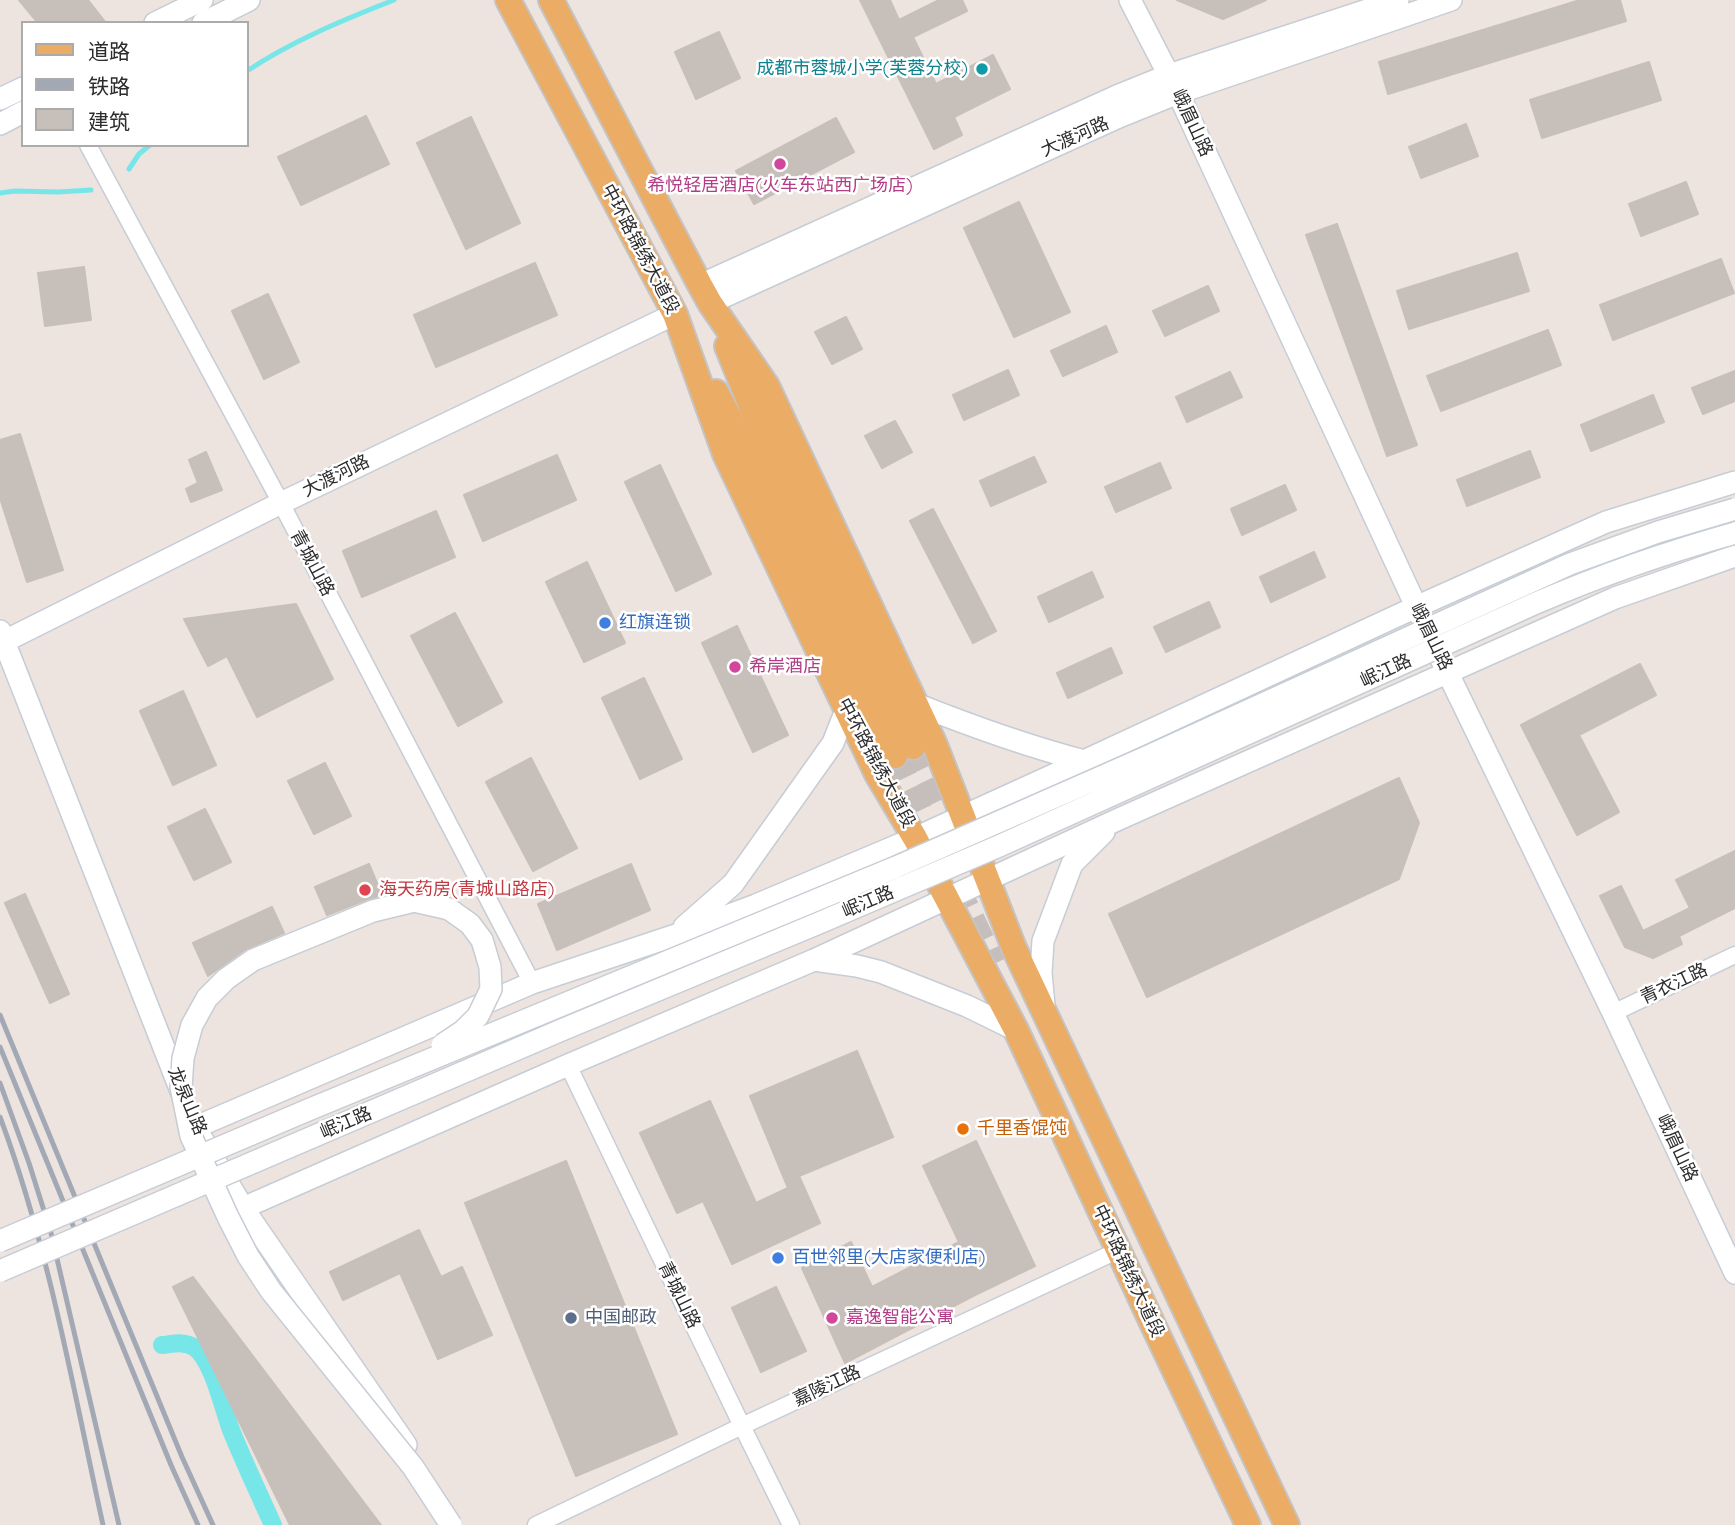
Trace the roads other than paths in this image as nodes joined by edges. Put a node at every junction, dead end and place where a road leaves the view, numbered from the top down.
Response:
1 (202, 0) edge
2 (249, 0) edge
3 (508, 0) edge
4 (551, 0) edge
5 (1130, 0) edge
6 (1398, 0) edge
7 (1451, 0) edge
8 (159, 21) edge
9 (207, 21) edge
10 (1173, 84) junction
11 (21, 89) edge
12 (0, 99) edge
13 (21, 114) edge
14 (0, 124) edge
15 (89, 147) edge
16 (705, 294) junction
17 (675, 314) junction
18 (1735, 482) edge
19 (281, 503) junction
20 (1735, 509) edge
21 (1735, 533) edge
22 (1735, 556) edge
23 (1416, 607) junction
24 (1, 640) edge
25 (1448, 672) junction
26 (916, 704) junction
27 (846, 710) junction
28 (1084, 761) junction
29 (962, 817) junction
30 (1119, 819) junction
31 (915, 838) junction
32 (989, 880) junction
33 (947, 899) junction
34 (673, 936) junction
35 (1735, 955) edge
36 (814, 960) junction
37 (532, 983) junction
38 (1044, 1011) junction
39 (1614, 1013) junction
40 (1016, 1030) junction
41 (568, 1065) junction
42 (394, 1074) junction
43 (196, 1127) junction
44 (243, 1208) junction
45 (0, 1241) edge
46 (1119, 1250) junction
47 (0, 1270) edge
48 (1735, 1273) edge
49 (742, 1426) junction
50 (451, 1525) edge
51 (460, 1525) edge
52 (536, 1525) edge
53 (791, 1525) edge
54 (1248, 1525) edge
55 (1287, 1525) edge

1 - 8 main road
2 - 9 main road
3 - 17 main road, 中环路锦绣大道段
4 - 16 main road, 中环路锦绣大道段
5 - 10 main road, 峨眉山路
6 - 10 main road, 大渡河路
7 - 10 main road, 大渡河路
10 - 16 main road, 大渡河路
10 - 23 main road, 峨眉山路
11 - 12 main road
13 - 14 main road
15 - 19 street, 青城山路
16 - 17 main road
16 - 26 main road, 中环路锦绣大道段
17 - 19 main road, 大渡河路
17 - 27 main road, 中环路锦绣大道段
18 - 23 main road
19 - 24 main road, 大渡河路
19 - 37 street, 青城山路
20 - 42 main road, 岷江路, bridge
21 - 47 main road, 岷江路, bridge
22 - 25 main road, 岷江路
23 - 25 main road, 峨眉山路
23 - 28 main road
24 - 43 main road, 龙泉山路
25 - 30 main road, 岷江路
25 - 39 main road, 峨眉山路
26 - 28 main road
26 - 29 main road, 中环路锦绣大道段
27 - 31 main road, 中环路锦绣大道段
27 - 34 main road
28 - 29 main road
29 - 31 main road
29 - 32 main road, 中环路锦绣大道段
30 - 32 main road, 岷江路
30 - 38 main road
31 - 33 main road, 中环路锦绣大道段
31 - 34 main road
32 - 33 main road, 岷江路
32 - 38 main road, 中环路锦绣大道段
33 - 36 main road, 岷江路
33 - 40 main road, 中环路锦绣大道段
34 - 37 main road
35 - 39 street, 青衣江路
36 - 40 main road
36 - 41 main road, 岷江路
37 - 43 main road
38 - 55 main road, 中环路锦绣大道段
39 - 48 main road, 峨眉山路
40 - 46 main road, 中环路锦绣大道段
41 - 44 main road, 岷江路
41 - 49 street, 青城山路
42 - 45 main road, 岷江路, bridge
42 - 50 main road, bridge
43 - 44 main road, 龙泉山路
44 - 51 main road, 龙泉山路
46 - 49 street, 嘉陵江路
46 - 54 main road, 中环路锦绣大道段
49 - 52 street, 嘉陵江路
49 - 53 street, 青城山路

